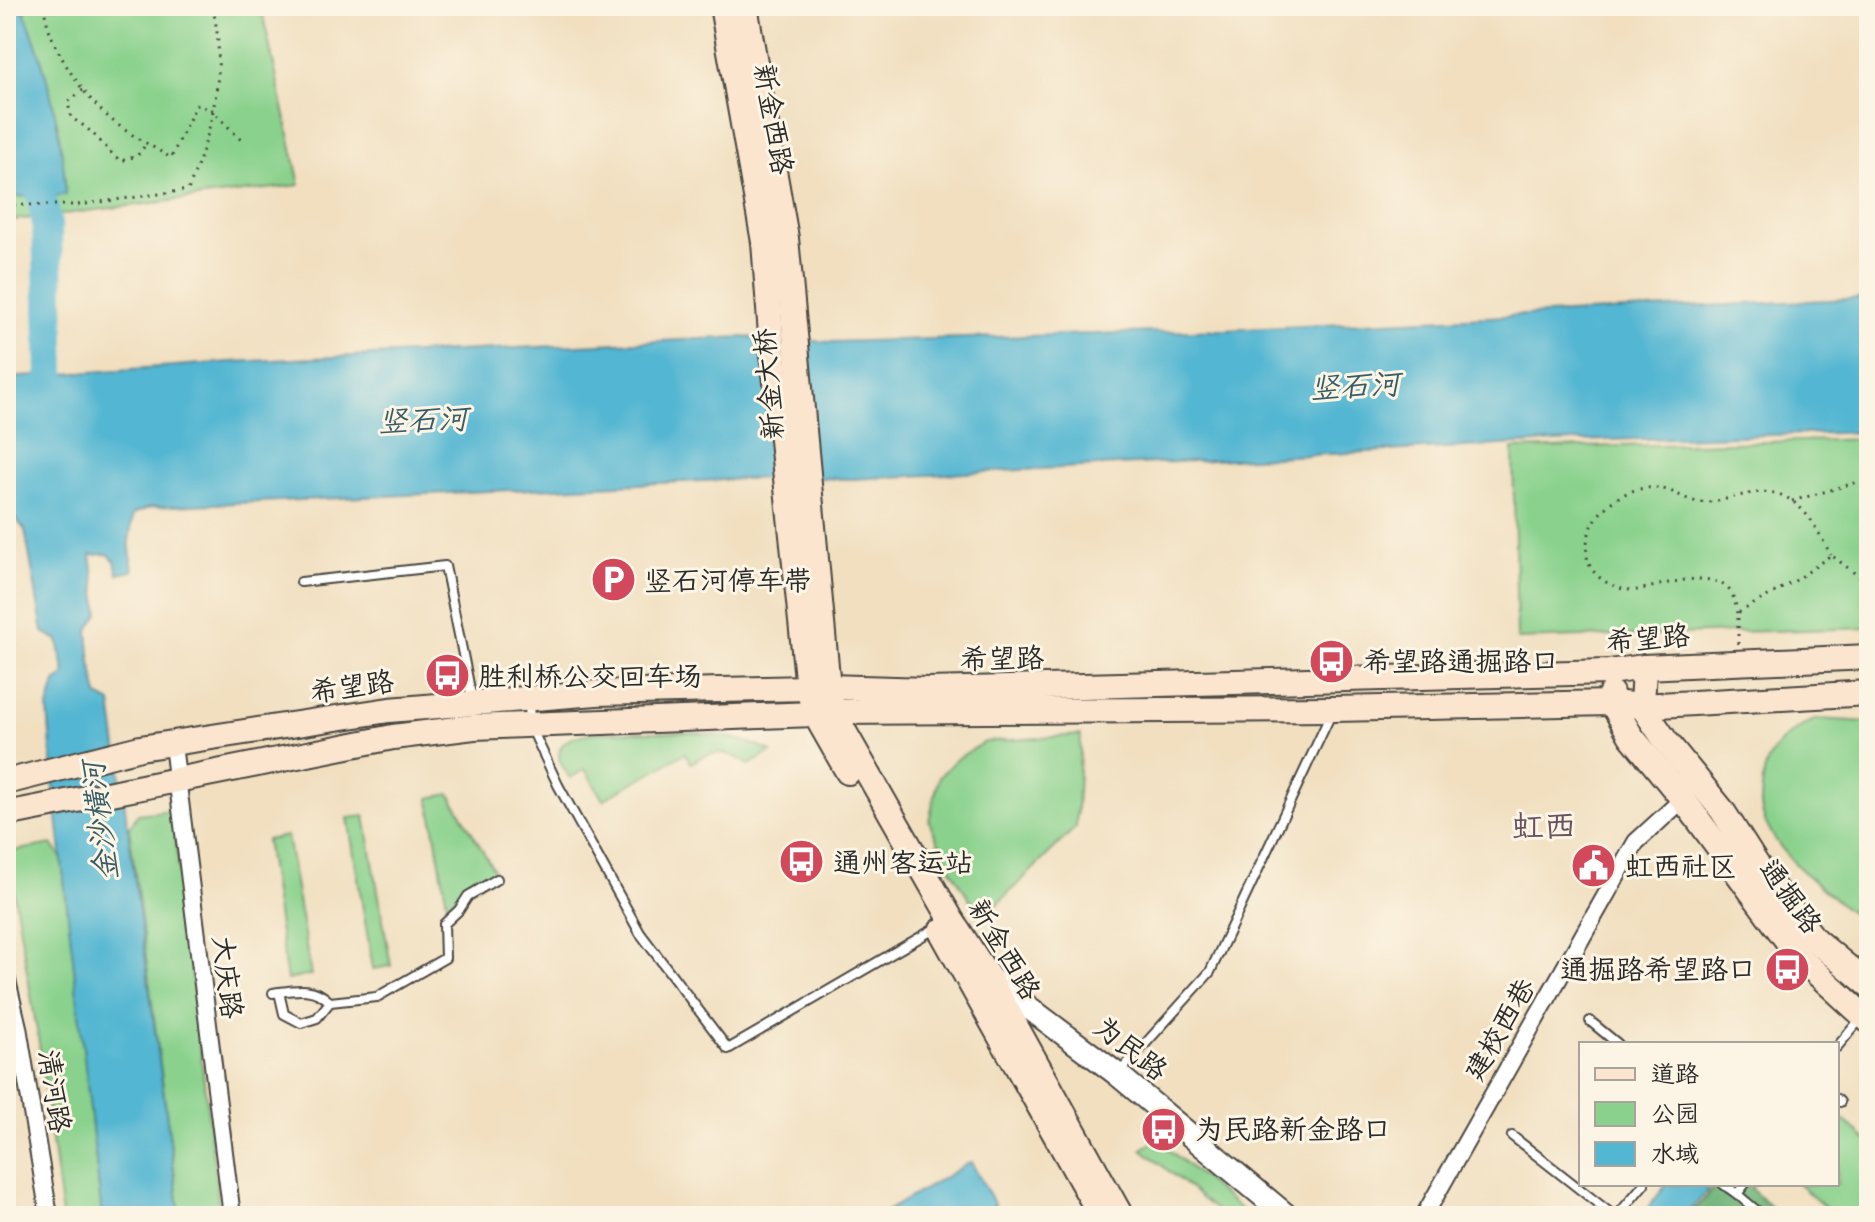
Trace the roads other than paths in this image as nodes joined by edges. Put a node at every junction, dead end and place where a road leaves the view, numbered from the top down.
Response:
1 (722, 6) edge
2 (745, 6) edge
3 (775, 240) junction
4 (801, 526) joint
5 (301, 582) dead end
6 (1869, 657) edge
7 (1644, 667) junction
8 (1609, 672) junction
9 (818, 687) junction
10 (1869, 693) edge
11 (529, 698) junction
12 (472, 702) junction
13 (1612, 703) junction
14 (1642, 706) junction
15 (1334, 709) junction
16 (824, 713) junction
17 (530, 725) junction
18 (474, 727) junction
19 (173, 745) junction
20 (177, 779) junction
21 (6, 782) edge
22 (1683, 799) junction
23 (8, 813) edge
24 (497, 879) dead end
25 (945, 923) junction
26 (6, 976) edge
27 (989, 978) junction
28 (1869, 985) edge
29 (330, 1002) junction
30 (1866, 1019) edge
31 (1590, 1021) dead end
32 (1616, 1042) edge
33 (1839, 1045) edge
34 (1117, 1074) junction
35 (1512, 1136) dead end
36 (1642, 1186) edge
37 (1725, 1186) edge
38 (1743, 1186) edge
39 (1737, 1194) junction
40 (49, 1216) edge
41 (232, 1216) edge
42 (1101, 1216) edge
43 (1121, 1216) edge
44 (1287, 1216) edge
45 (1424, 1216) edge
46 (1616, 1216) edge
47 (1763, 1216) edge

1 - 3 main road, 新金西路
2 - 3 main road, 新金西路
3 - 4 main road, 新金大桥
4 - 9 main road, 新金西路
5 - 12 lane
6 - 7 main road, 希望路
7 - 8 main road, 希望路
7 - 14 main road
8 - 9 main road, 希望路
8 - 13 main road, 通掘路
9 - 11 main road, 希望路
9 - 16 main road, 新金西路
10 - 14 main road, 希望路
11 - 12 main road, 希望路
11 - 17 lane
12 - 18 lane
12 - 19 main road, 希望路
13 - 14 main road, 希望路
13 - 15 main road, 希望路
13 - 22 main road, 通掘路
14 - 28 main road, 通掘路
15 - 16 main road, 希望路
15 - 34 lane
16 - 17 main road, 希望路
16 - 25 main road, 新金西路
17 - 18 main road, 希望路
17 - 25 lane
18 - 20 main road, 希望路
19 - 20 street, 大庆路
19 - 21 main road, 希望路
20 - 23 main road, 希望路
20 - 41 street, 大庆路
22 - 30 main road, 通掘路
22 - 45 street, 建校西巷
24 - 29 lane
25 - 27 main road, 新金西路
25 - 42 main road, 新金西路
26 - 40 street, 清河路
27 - 34 street, 为民路
27 - 43 main road, 新金西路
29 - 29 lane
30 - 33 lane
31 - 32 lane
34 - 44 street, 为民路
35 - 46 lane
36 - 46 lane
37 - 39 lane
38 - 39 lane
39 - 47 lane

